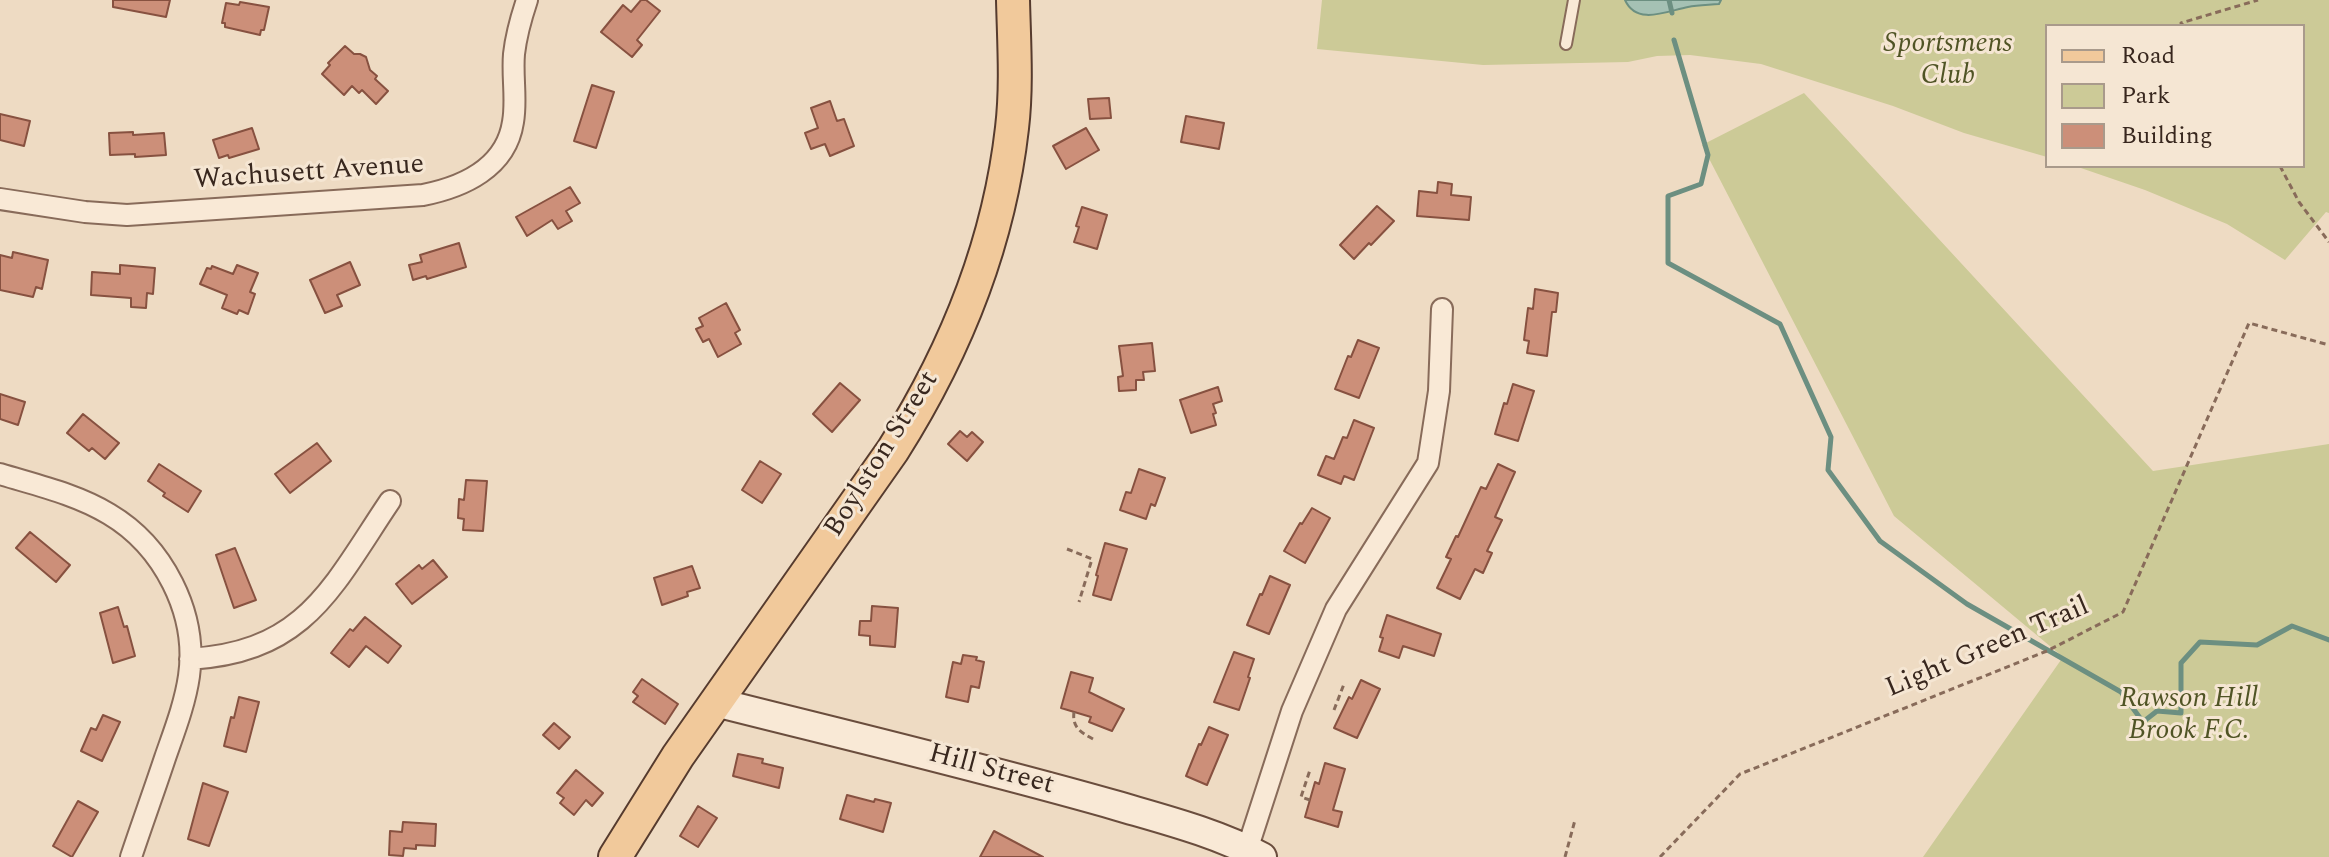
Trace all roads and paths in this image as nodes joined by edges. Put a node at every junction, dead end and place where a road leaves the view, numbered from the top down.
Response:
1 (527, 0) edge
2 (1013, 0) edge
3 (1574, 0) edge
4 (2258, 0) edge
5 (2182, 24) edge
6 (1566, 44) dead end
7 (2281, 168) edge
8 (0, 199) edge
9 (2329, 242) edge
10 (1442, 309) dead end
11 (2329, 345) edge
12 (0, 474) edge
13 (390, 501) dead end
14 (1067, 549) dead end
15 (1079, 602) dead end
16 (190, 659) junction
17 (1344, 684) dead end
18 (715, 702) junction
19 (1334, 710) dead end
20 (1074, 712) dead end
21 (1093, 739) dead end
22 (1310, 770) dead end
23 (1310, 800) dead end
24 (1575, 820) dead end
25 (1254, 853) edge
26 (131, 857) edge
27 (615, 857) edge
28 (1565, 857) edge
29 (1660, 857) edge

1 - 8 street, Wachusett Avenue
2 - 18 main road, Boylston Street
3 - 6 lane
4 - 5 path
7 - 9 path
10 - 25 street
11 - 29 path, Light Green Trail
12 - 16 street
13 - 16 street
14 - 15 path
16 - 26 street
17 - 19 path
18 - 25 street, Hill Street
18 - 27 main road, Boylston Street
20 - 21 path
22 - 23 path
24 - 28 path

